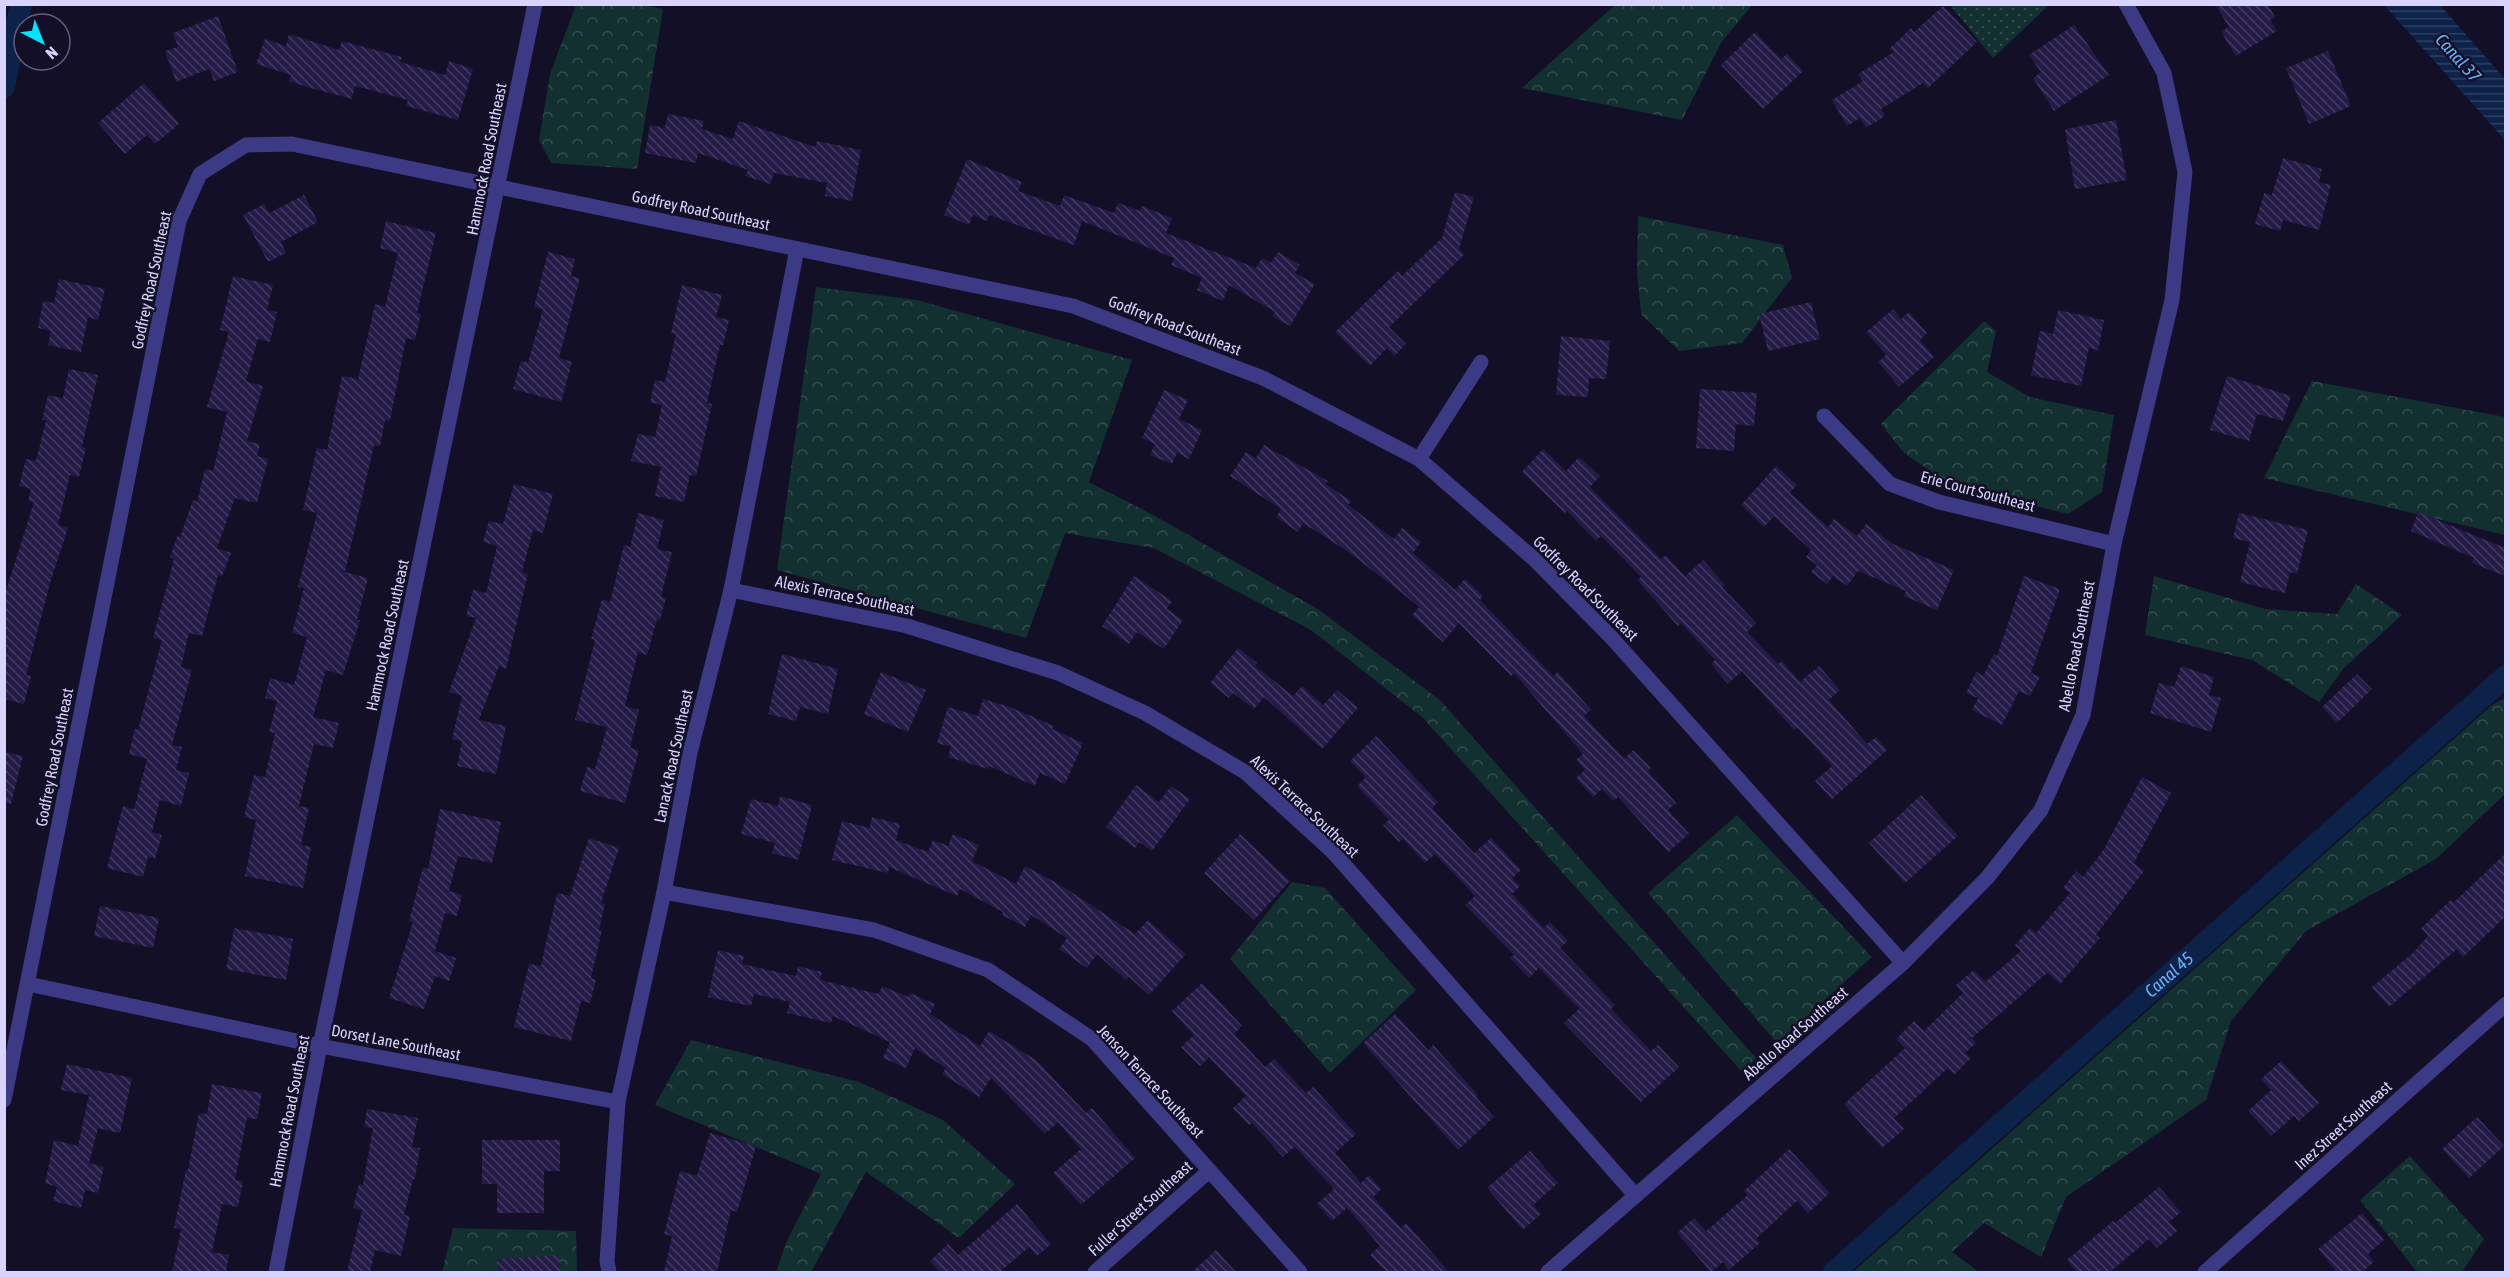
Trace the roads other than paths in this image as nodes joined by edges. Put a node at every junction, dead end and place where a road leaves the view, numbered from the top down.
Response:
1 (536, 4) edge
2 (2126, 4) edge
3 (500, 185) junction
4 (797, 249) junction
5 (1481, 362) dead end
6 (1824, 416) dead end
7 (1419, 459) junction
8 (2114, 544) junction
9 (731, 590) junction
10 (664, 892) junction
11 (1903, 963) junction
12 (28, 984) junction
13 (2505, 1004) edge
14 (320, 1046) junction
15 (4, 1100) edge
16 (618, 1102) junction
17 (1209, 1171) junction
18 (1635, 1195) junction
19 (276, 1272) edge
20 (609, 1272) edge
21 (1095, 1272) edge
22 (1300, 1272) edge
23 (1548, 1272) edge
24 (2205, 1272) edge

1 - 3 street, Hammock Road Southeast
2 - 8 street, Abello Road Southeast
3 - 4 street, Godfrey Road Southeast
3 - 12 street, Godfrey Road Southeast
3 - 14 street, Hammock Road Southeast
4 - 7 street, Godfrey Road Southeast
4 - 9 street, Lanack Road Southeast
5 - 7 street
6 - 8 street, Erie Court Southeast
7 - 11 street, Godfrey Road Southeast
8 - 11 street, Abello Road Southeast
9 - 10 street, Lanack Road Southeast
9 - 18 street, Alexis Terrace Southeast
10 - 16 street, Lanack Road Southeast
10 - 17 street, Jenson Terrace Southeast
11 - 18 street, Abello Road Southeast
12 - 14 street, Dorset Lane Southeast
12 - 15 street, Godfrey Road Southeast
13 - 24 street, Inez Street Southeast
14 - 16 street, Dorset Lane Southeast
14 - 19 street, Hammock Road Southeast
16 - 20 street, Lanack Road Southeast
17 - 21 street, Fuller Street Southeast
17 - 22 street, Jenson Terrace Southeast
18 - 23 street, Abello Road Southeast

